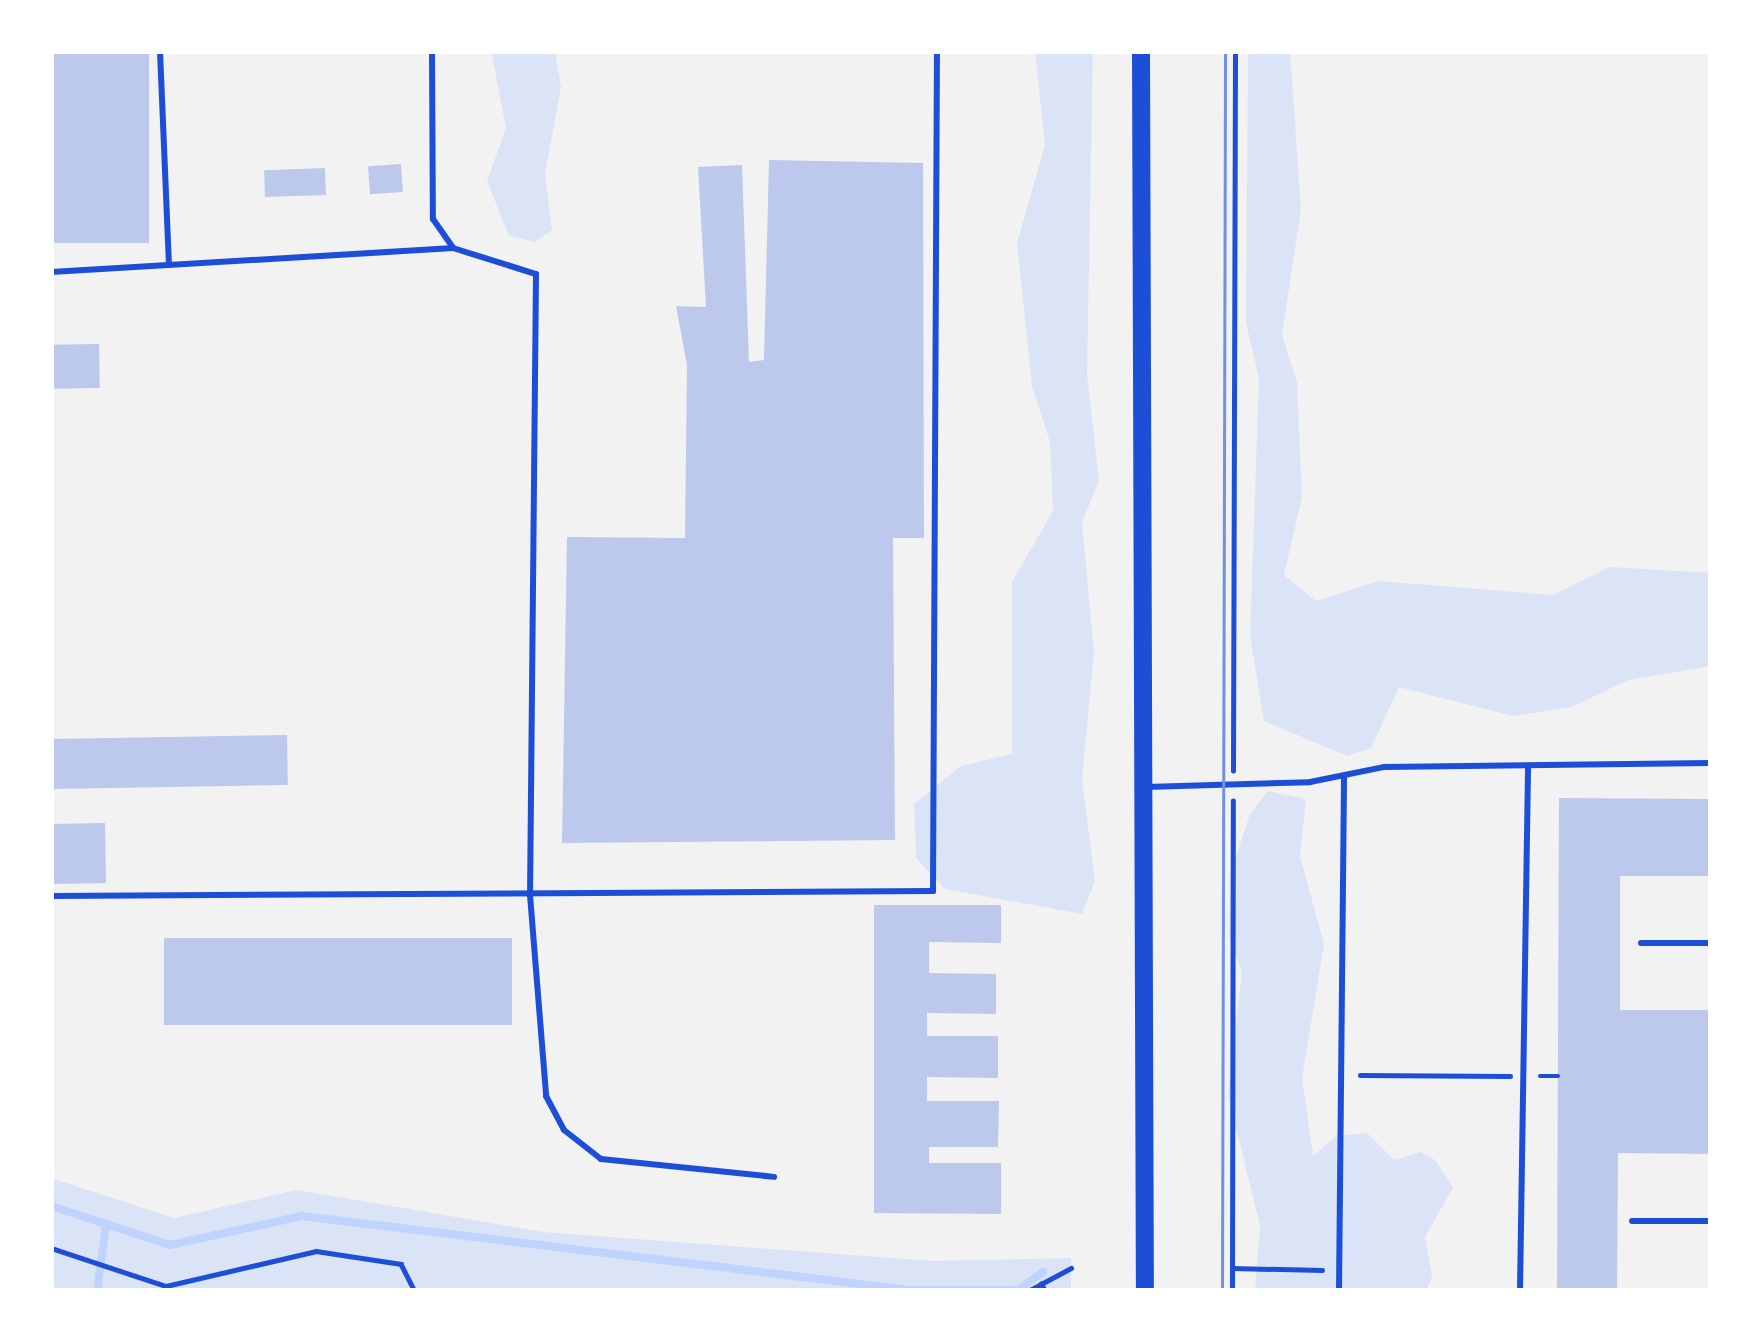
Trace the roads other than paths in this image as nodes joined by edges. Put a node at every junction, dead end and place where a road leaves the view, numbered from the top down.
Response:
1 (160, 51) edge
2 (432, 51) edge
3 (937, 51) edge
4 (1141, 51) edge
5 (453, 248) junction
6 (169, 265) junction
7 (51, 272) edge
8 (1711, 763) edge
9 (1528, 769) junction
10 (1344, 777) junction
11 (1139, 788) junction
12 (530, 895) junction
13 (51, 896) edge
14 (1640, 943) dead end
15 (1711, 943) edge
16 (775, 1177) dead end
17 (1632, 1221) dead end
18 (1711, 1221) edge
19 (1145, 1291) edge
20 (1339, 1291) edge
21 (1520, 1291) edge

1 - 6 lane
2 - 5 lane
3 - 12 lane
4 - 11 main road
5 - 6 lane
5 - 12 lane
6 - 7 lane
8 - 9 lane
9 - 10 lane
9 - 21 lane
10 - 11 lane
10 - 20 lane
11 - 19 main road
12 - 13 lane
12 - 16 lane
14 - 15 lane
17 - 18 lane

